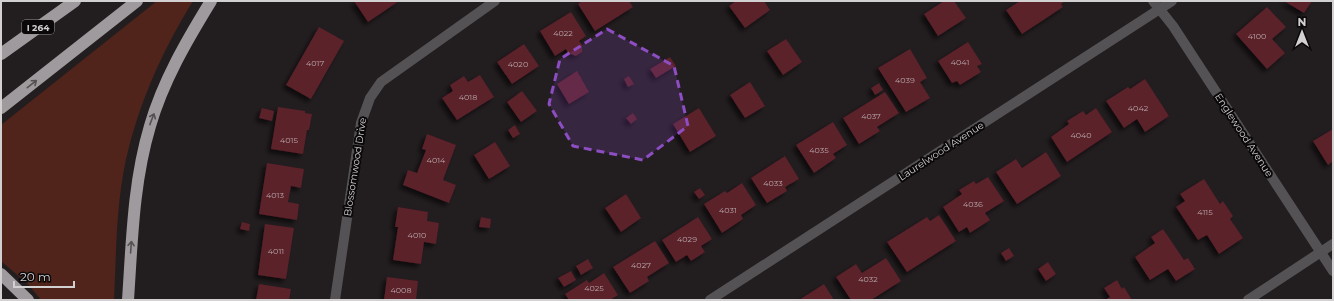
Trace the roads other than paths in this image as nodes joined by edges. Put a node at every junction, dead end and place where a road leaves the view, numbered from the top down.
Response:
1 (75, 1) edge
2 (137, 1) edge
3 (211, 1) edge
4 (495, 1) edge
5 (1153, 1) edge
6 (1172, 1) edge
7 (1160, 9) junction
8 (1, 54) edge
9 (1, 108) edge
10 (1333, 244) edge
11 (1321, 252) junction
12 (1333, 270) edge
13 (1, 274) edge
14 (28, 300) edge
15 (128, 300) edge
16 (335, 300) edge
17 (710, 300) edge
18 (1248, 300) edge

1 - 8 highway, I 264
9 -> 2 highway
15 -> 3 highway
4 - 16 street, Blossomwood Drive
5 - 7 street, Englewood Avenue
6 - 7 street, Laurelwood Avenue
7 - 11 street, Englewood Avenue
7 - 17 street, Laurelwood Avenue
10 - 11 street
11 - 12 street, Englewood Avenue
11 - 18 street
13 - 14 highway

